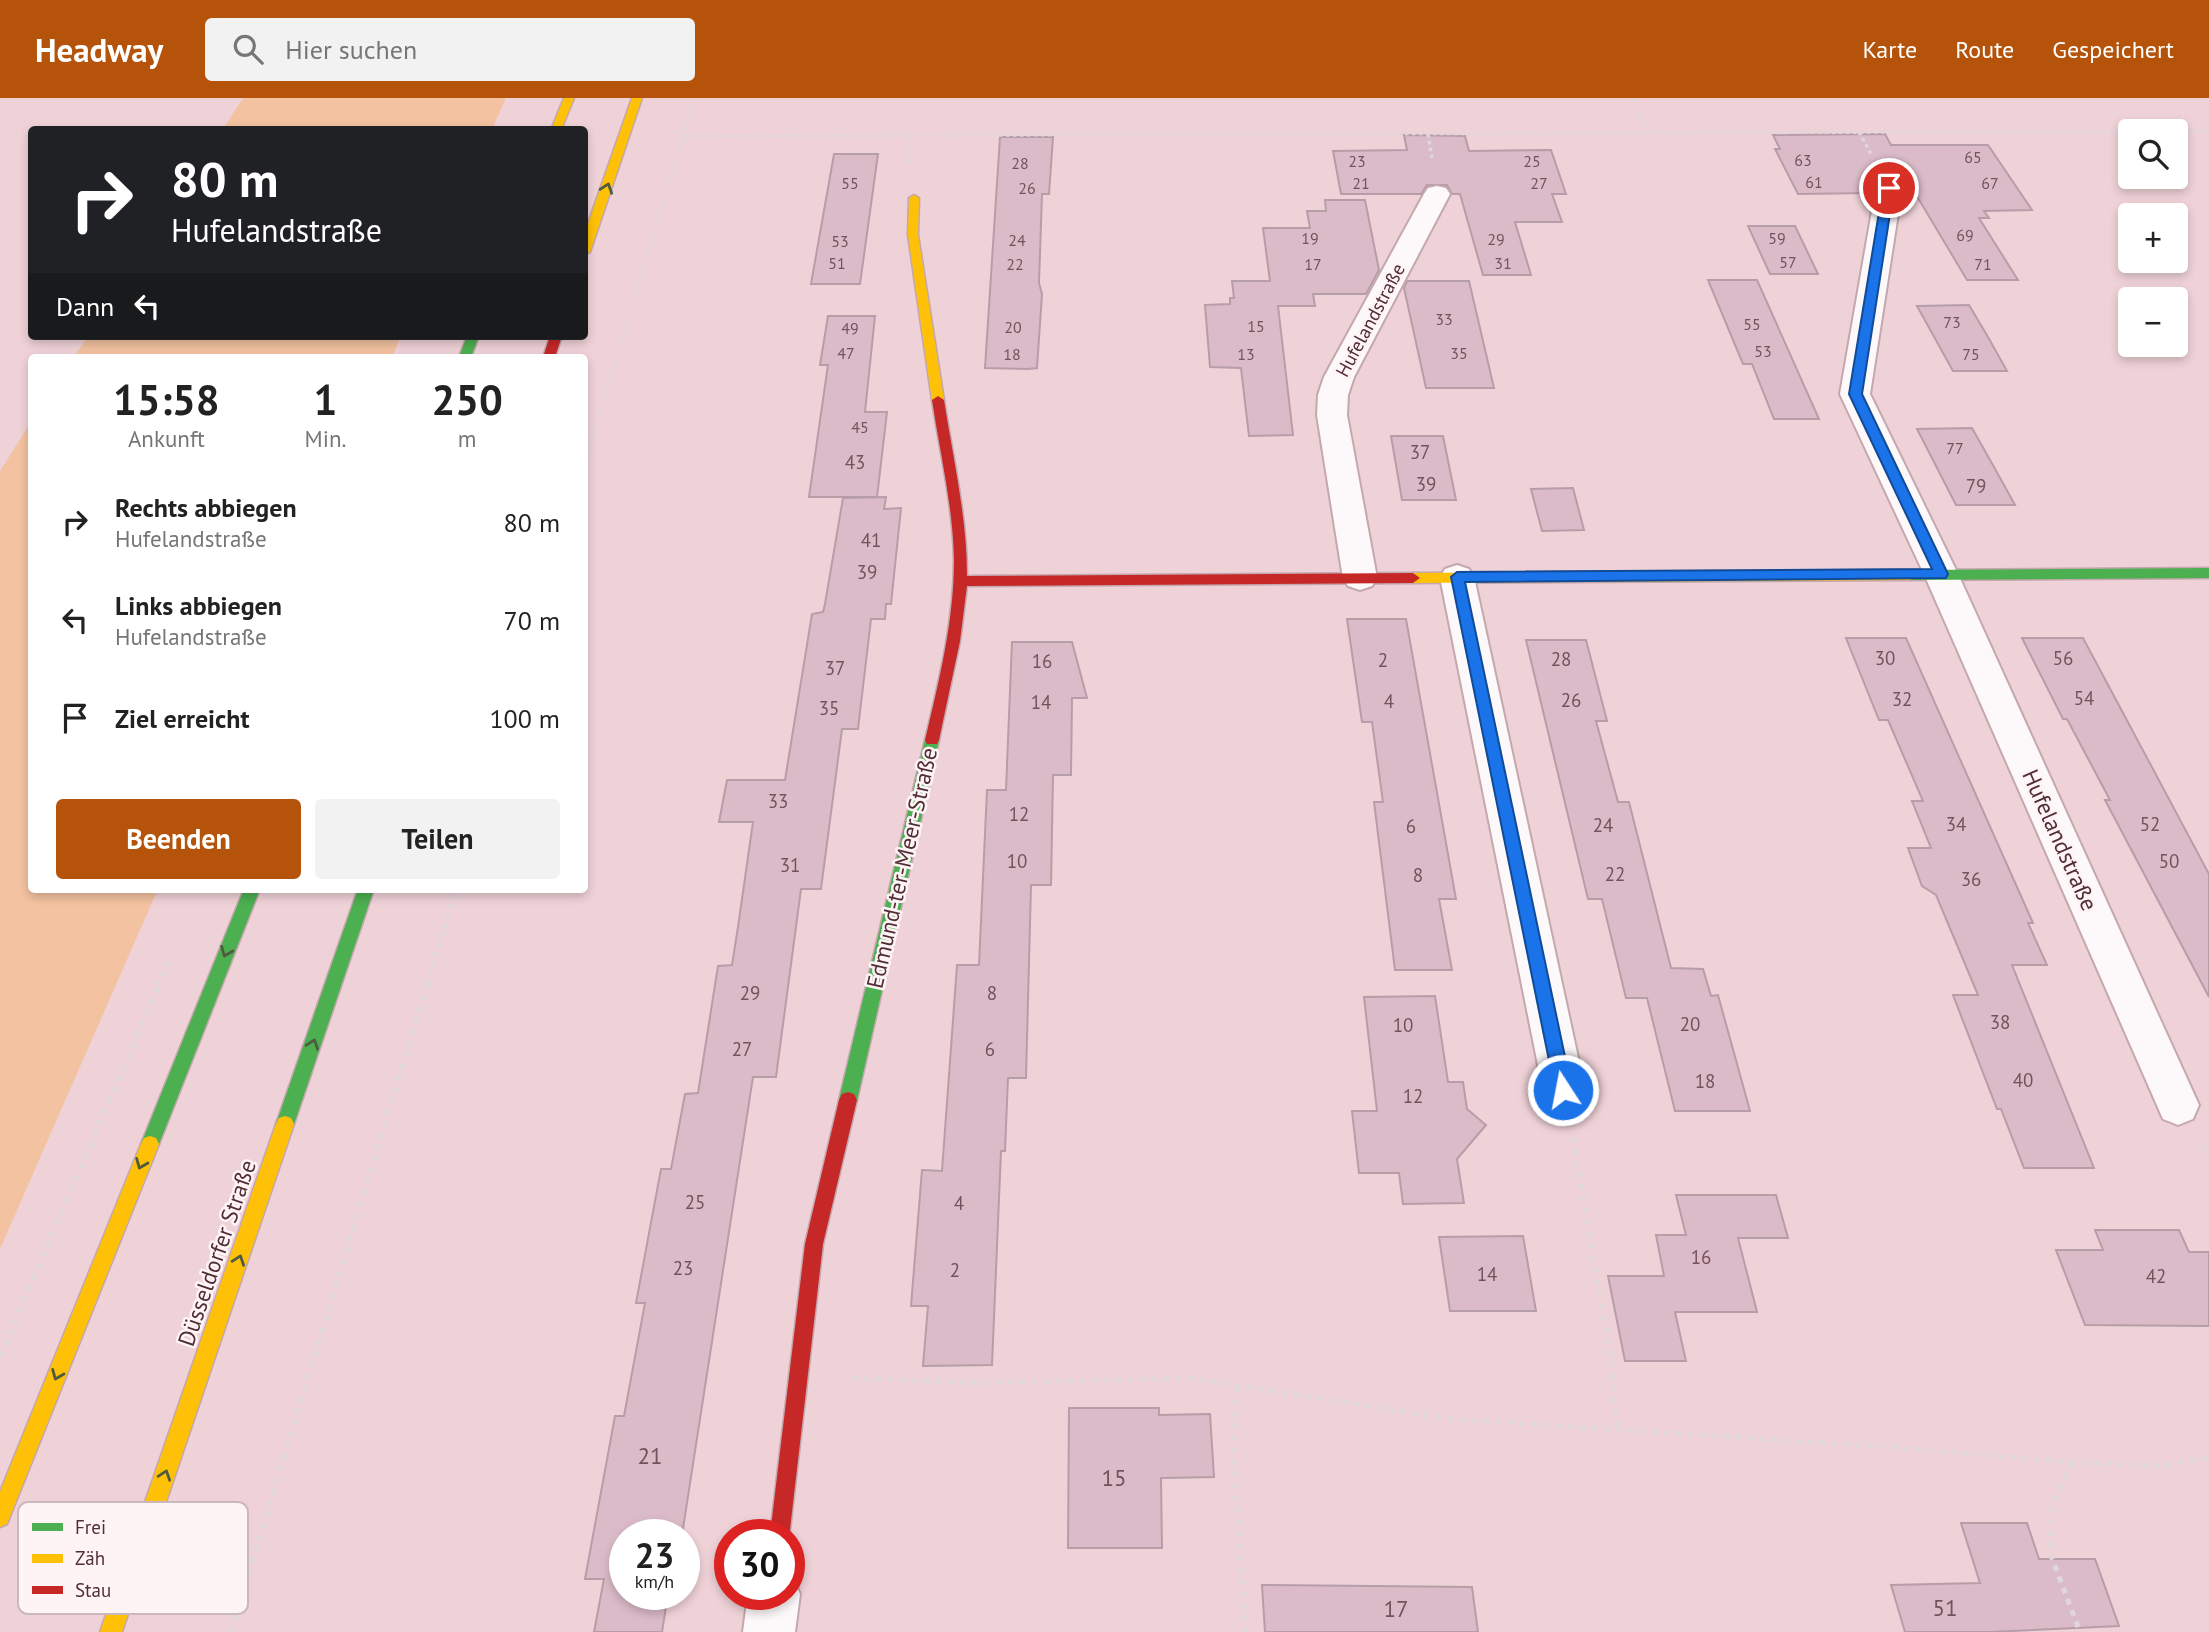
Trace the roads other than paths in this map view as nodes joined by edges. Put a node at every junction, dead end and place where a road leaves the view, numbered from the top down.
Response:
1 (569, 98) edge
2 (637, 98) edge
3 (558, 126) edge
4 (1889, 188) dead end
5 (1437, 194) dead end
6 (914, 198) dead end
7 (588, 240) edge
8 (2209, 573) edge
9 (1941, 574) junction
10 (1457, 577) junction
11 (1360, 578) junction
12 (960, 581) junction
13 (249, 893) edge
14 (365, 893) edge
15 (1563, 1090) road end
16 (2178, 1105) dead end
17 (156, 1502) edge
18 (0, 1517) edge
19 (782, 1519) edge
20 (772, 1610) edge
21 (117, 1614) edge
22 (111, 1632) edge
23 (769, 1632) edge

1 - 3 street
7 -> 2 street
4 - 9 street, Hufelandstraße
5 - 11 street, Hufelandstraße
6 - 12 street, Edmund-ter-Meer-Straße
8 - 9 street
9 - 10 street
9 - 16 street, Hufelandstraße
10 - 11 street
10 - 15 street
11 - 12 street
12 - 19 street, Edmund-ter-Meer-Straße
13 -> 18 street
17 -> 14 street, Düsseldorfer Straße
20 - 23 street
22 -> 21 street, Düsseldorfer Straße

